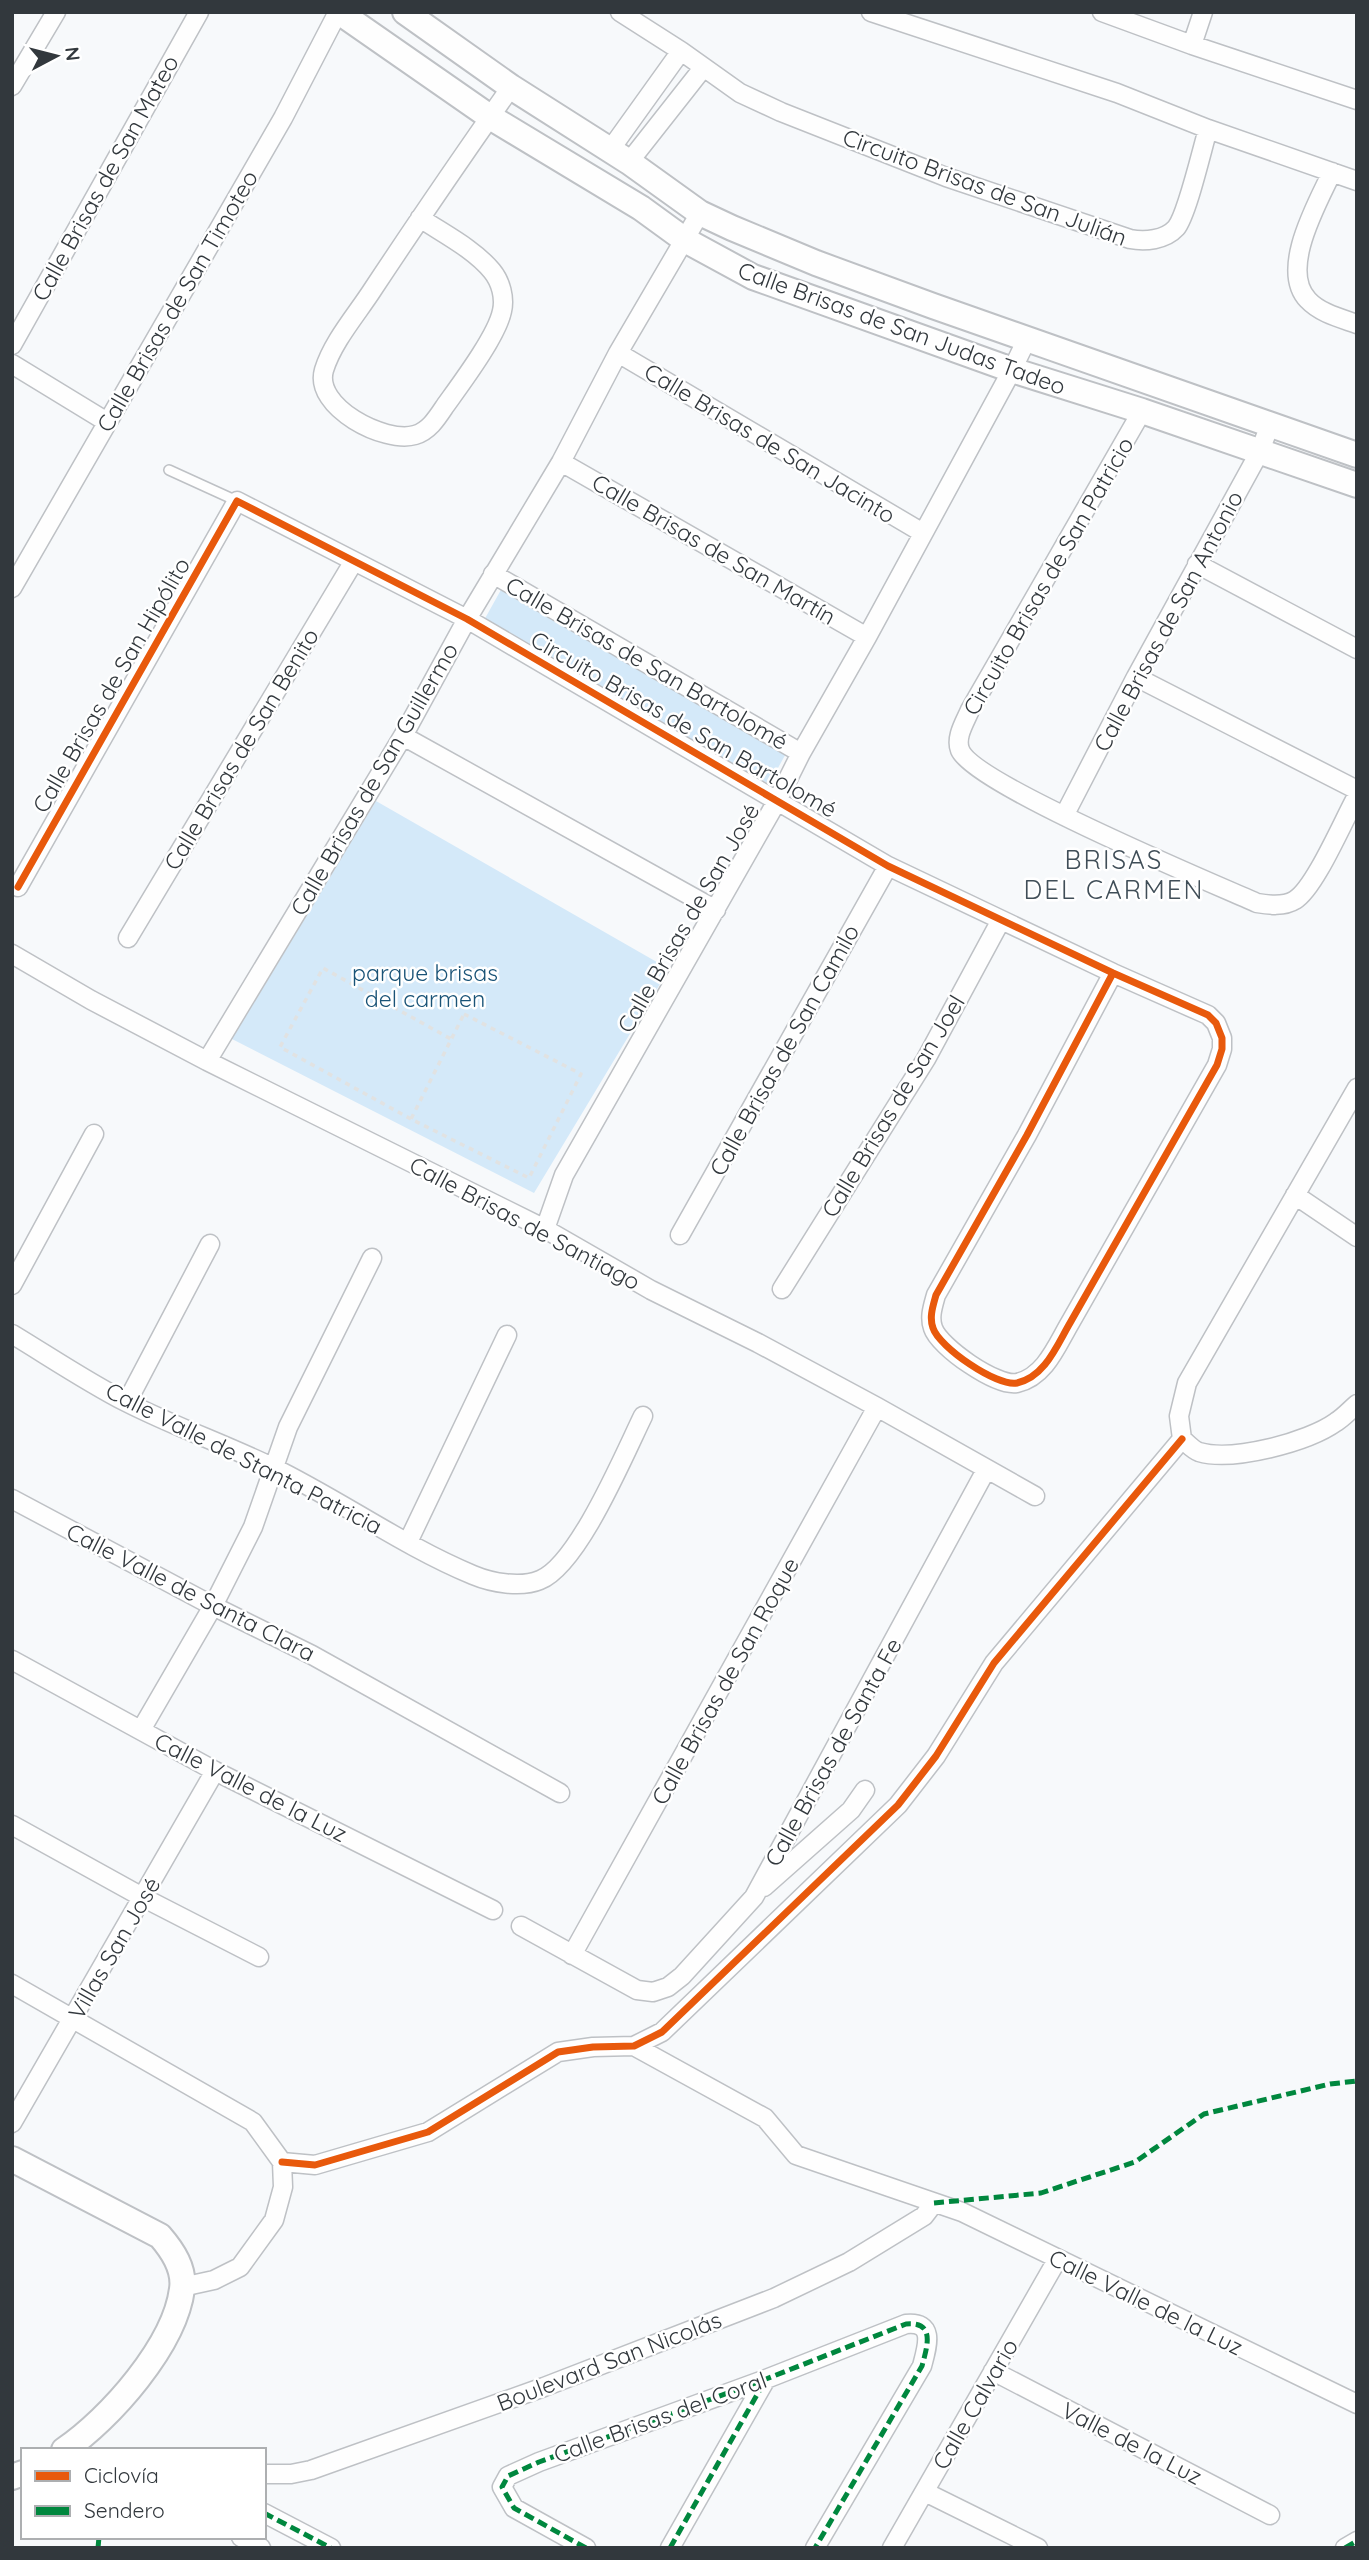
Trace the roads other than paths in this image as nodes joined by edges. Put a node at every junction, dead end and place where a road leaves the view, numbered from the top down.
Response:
1 (56, 12) edge
2 (198, 12) edge
3 (339, 12) edge
4 (405, 12) edge
5 (620, 12) edge
6 (871, 12) edge
7 (1102, 12) edge
8 (1203, 12) edge
9 (1192, 46) junction
10 (454, 48) junction
11 (681, 51) junction
12 (703, 68) junction
13 (433, 80) junction
14 (12, 86) edge
15 (511, 87) junction
16 (1357, 100) edge
17 (490, 117) junction
18 (1208, 129) junction
19 (619, 156) junction
20 (1332, 172) junction
21 (1357, 181) edge
22 (700, 212) junction
23 (420, 218) junction
24 (685, 240) junction
25 (1357, 324) edge
26 (1027, 339) junction
27 (12, 345) edge
28 (618, 353) junction
29 (12, 364) edge
30 (1013, 370) junction
31 (1142, 411) junction
32 (107, 422) junction
33 (1270, 425) junction
34 (1259, 453) junction
35 (1357, 455) edge
36 (561, 462) junction
37 (169, 470) dead end
38 (1357, 485) edge
39 (237, 501) junction
40 (922, 533) junction
41 (354, 561) junction
42 (1198, 564) junction
43 (493, 574) junction
44 (12, 588) edge
45 (467, 619) junction
46 (867, 637) junction
47 (1357, 649) edge
48 (1136, 677) junction
49 (403, 736) junction
50 (801, 753) junction
51 (1357, 790) edge
52 (1357, 796) edge
53 (777, 801) junction
54 (1064, 816) junction
55 (888, 866) junction
56 (18, 887) dead end
57 (716, 910) junction
58 (1001, 920) junction
59 (128, 938) dead end
60 (12, 954) edge
61 (1113, 973) junction
62 (207, 1061) junction
63 (1357, 1088) edge
64 (94, 1133) dead end
65 (1294, 1195) junction
66 (545, 1229) junction
67 (680, 1234) dead end
68 (1357, 1237) edge
69 (209, 1244) dead end
70 (372, 1258) dead end
71 (12, 1286) edge
72 (782, 1289) dead end
73 (12, 1334) edge
74 (507, 1335) dead end
75 (127, 1402) junction
76 (1357, 1404) edge
77 (877, 1407) junction
78 (643, 1416) dead end
79 (1182, 1439) junction
80 (273, 1467) junction
81 (986, 1470) junction
82 (1035, 1496) dead end
83 (12, 1499) edge
84 (408, 1542) junction
85 (212, 1606) junction
86 (12, 1660) edge
87 (141, 1730) junction
88 (215, 1771) junction
89 (865, 1790) dead end
90 (560, 1793) dead end
91 (12, 1825) edge
92 (754, 1897) junction
93 (144, 1898) junction
94 (493, 1910) dead end
95 (521, 1926) dead end
96 (572, 1955) junction
97 (259, 1957) dead end
98 (12, 1983) edge
99 (74, 2017) junction
100 (634, 2046) junction
101 (12, 2123) edge
102 (12, 2159) edge
103 (282, 2162) junction
104 (934, 2203) junction
105 (1057, 2260) junction
106 (182, 2287) junction
107 (993, 2371) junction
108 (766, 2379) junction
109 (1357, 2404) edge
110 (75, 2448) edge
111 (266, 2474) edge
112 (925, 2492) junction
113 (266, 2514) edge
114 (1270, 2515) dead end
115 (1357, 2541) edge
116 (331, 2548) edge
117 (586, 2548) edge
118 (670, 2548) edge
119 (815, 2548) edge
120 (892, 2548) edge
121 (1038, 2548) edge
122 (1345, 2548) edge

1 - 14 street
2 - 27 street, Calle Brisas de San Mateo
3 - 13 street, Calle Brisas de San Judas Tadeo
3 - 32 street, Calle Brisas de San Timoteo
4 - 10 street, Calle Brisas de San Judas Tadeo
5 - 11 street, Circuito Brisas de San Julián
6 - 18 street
7 - 9 street
8 - 9 street
9 - 16 street
10 - 13 street
10 - 15 street, Calle Brisas de San Judas Tadeo
11 - 12 street, Circuito Brisas de San Julián
11 - 19 street
12 - 18 street, Circuito Brisas de San Julián
12 - 19 street
13 - 17 street, Calle Brisas de San Judas Tadeo
15 - 17 street
15 - 19 street, Calle Brisas de San Judas Tadeo
17 - 23 street
17 - 24 street, Calle Brisas de San Judas Tadeo
18 - 20 street
19 - 22 street, Calle Brisas de San Judas Tadeo
20 - 21 street
20 - 25 street
22 - 24 street, Calle Brisas de San Guillermo
22 - 26 street, Calle Brisas de San Judas Tadeo
23 - 23 street
24 - 28 street, Calle Brisas de San Guillermo
24 - 30 street, Calle Brisas de San Judas Tadeo
26 - 30 street, Calle Brisas de San José
26 - 33 street, Calle Brisas de San Judas Tadeo
28 - 36 street, Calle Brisas de San Guillermo
28 - 40 street, Calle Brisas de San Jacinto
29 - 32 street
30 - 31 street, Calle Brisas de San Judas Tadeo
30 - 40 street, Calle Brisas de San José
31 - 34 street, Calle Brisas de San Judas Tadeo
31 - 54 street, Circuito Brisas de San Patricio
32 - 44 street, Calle Brisas de San Timoteo
33 - 34 street, Calle Brisas de San Antonio
33 - 35 street, Calle Brisas de San Judas Tadeo
34 - 38 street, Calle Brisas de San Judas Tadeo
34 - 42 street, Calle Brisas de San Antonio
36 - 43 street, Calle Brisas de San Guillermo
36 - 46 street, Calle Brisas de San Martín
37 - 39 lane, Circuito Brisas de San Bartolomé
39 - 41 street, Circuito Brisas de San Bartolomé
39 - 56 street, Calle Brisas de San Hipólito
40 - 46 street, Calle Brisas de San José
41 - 45 street, Circuito Brisas de San Bartolomé
41 - 59 street, Calle Brisas de San Benito
42 - 47 street
42 - 48 street, Calle Brisas de San Antonio
43 - 45 street, Calle Brisas de San Guillermo
43 - 50 street, Calle Brisas de San Bartolomé
45 - 49 street, Calle Brisas de San Guillermo
45 - 53 street, Circuito Brisas de San Bartolomé
46 - 50 street, Calle Brisas de San José
48 - 51 street
48 - 54 street, Calle Brisas de San Antonio
49 - 57 street
49 - 62 street, Calle Brisas de San Guillermo
50 - 53 street, Calle Brisas de San José
52 - 54 street, Circuito Brisas de San Patricio
53 - 55 street, Circuito Brisas de San Bartolomé
53 - 57 street, Calle Brisas de San José
55 - 58 street, Circuito Brisas de San Bartolomé
55 - 67 street, Calle Brisas de San Camilo
57 - 66 street, Calle Brisas de San José
58 - 61 street, Circuito Brisas de San Bartolomé
58 - 72 street, Calle Brisas de San Joel
60 - 62 street, Calle Brisas de Santiago
61 - 61 street, Circuito Brisas de San Bartolomé
62 - 66 street, Calle Brisas de Santiago
63 - 65 street
64 - 71 street
65 - 68 street
65 - 79 street
66 - 77 street, Calle Brisas de Santiago
69 - 75 street
70 - 80 street
73 - 75 street, Calle Valle de Stanta Patricia
74 - 84 street
75 - 80 street, Calle Valle de Stanta Patricia
76 - 79 street
77 - 81 street, Calle Brisas de Santiago
77 - 96 street, Calle Brisas de San Roque
78 - 84 street, Calle Valle de Stanta Patricia
79 - 100 street
80 - 84 street, Calle Valle de Stanta Patricia
80 - 85 street
81 - 82 street, Calle Brisas de Santiago
81 - 92 street, Calle Brisas de Santa Fe
83 - 85 street, Calle Valle de Santa Clara
85 - 87 street
85 - 90 street, Calle Valle de Santa Clara
86 - 87 street, Calle Valle de la Luz
87 - 88 street, Calle Valle de la Luz
88 - 93 street, Villas San José
88 - 94 street, Calle Valle de la Luz
89 - 92 street
91 - 93 street
92 - 96 street, Calle Brisas de Santa Fe
93 - 97 street
93 - 99 street, Villas San José
95 - 96 street
98 - 99 street
99 - 101 street, Villas San José
99 - 103 street
100 - 103 street
100 - 104 street, Calle Valle de la Luz
102 - 106 street
103 - 106 street
104 - 105 street, Calle Valle de la Luz
104 - 111 street, Boulevard San Nicolás
105 - 107 street, Calle Calvario
105 - 109 street, Calle Valle de la Luz
106 - 110 street
107 - 112 street, Calle Calvario
107 - 114 street, Valle de la Luz
108 - 117 street, Calle Brisas del Coral
108 - 118 street
108 - 119 street, Calle Brisas del Coral
112 - 120 street, Calle Calvario
112 - 121 street
113 - 116 street
115 - 122 street

